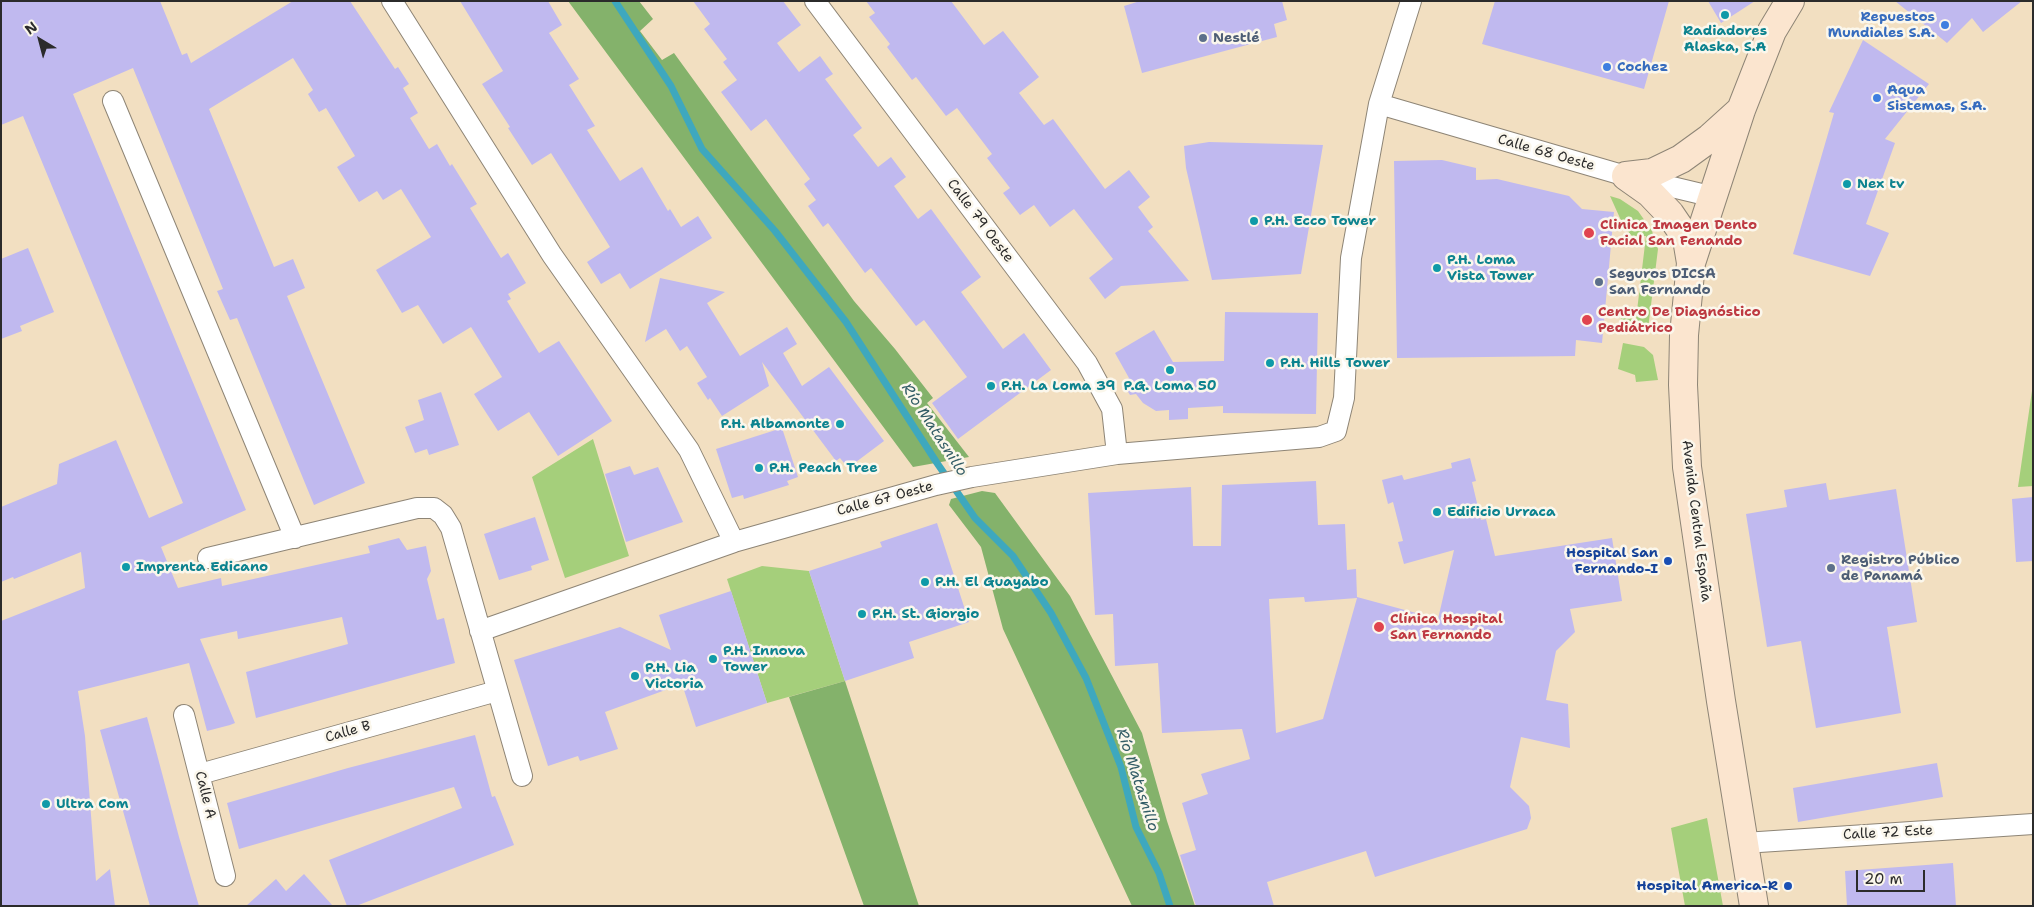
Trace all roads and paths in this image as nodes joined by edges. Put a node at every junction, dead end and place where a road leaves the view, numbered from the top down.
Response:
1 (392, 1) edge
2 (815, 1) edge
3 (1410, 1) edge
4 (1790, 1) edge
5 (113, 101) dead end
6 (1378, 104) junction
7 (1741, 110) junction
8 (1626, 176) junction
9 (1714, 197) junction
10 (1691, 263) junction
11 (1117, 454) junction
12 (295, 538) junction
13 (734, 542) junction
14 (208, 558) dead end
15 (480, 631) junction
16 (497, 690) junction
17 (184, 715) dead end
18 (200, 774) junction
19 (522, 776) dead end
20 (2033, 824) edge
21 (1744, 843) junction
22 (225, 876) dead end
23 (1754, 906) edge

1 - 13 street
2 - 11 street, Calle 79 Oeste
3 - 6 street
4 - 7 main road, Avenida Central España
5 - 12 street
6 - 8 street, Calle 68 Oeste
6 - 11 street, Calle 67 Oeste
7 - 8 main road
7 - 9 main road, Avenida Central España
8 - 9 street, Calle 68 Oeste
8 - 10 main road
9 - 10 main road, Avenida Central España
10 - 21 main road, Avenida Central España
11 - 13 street, Calle 67 Oeste
12 - 14 street
12 - 15 street
13 - 15 street, Calle 67 Oeste
15 - 16 street
16 - 18 street, Calle B
16 - 19 street
17 - 18 street, Calle A
18 - 22 street, Calle A
20 - 21 street, Calle 72 Este
21 - 23 main road, Avenida Central España

